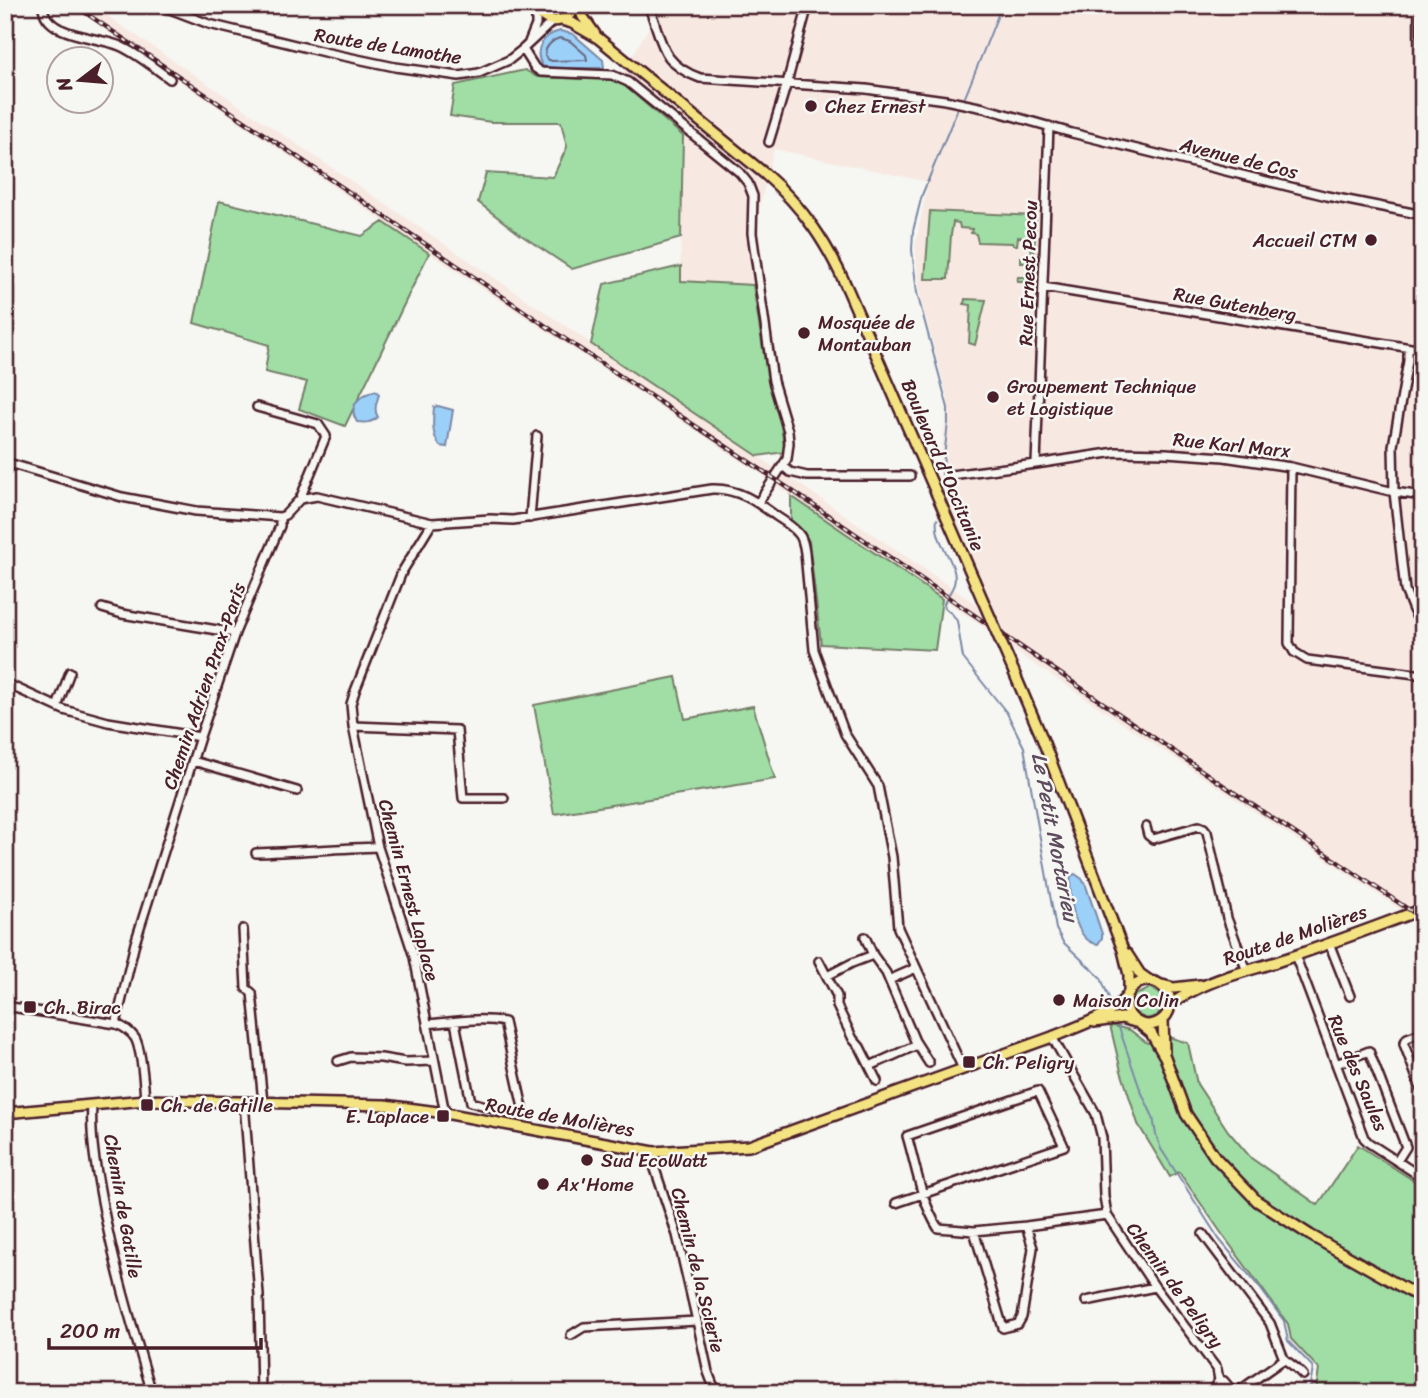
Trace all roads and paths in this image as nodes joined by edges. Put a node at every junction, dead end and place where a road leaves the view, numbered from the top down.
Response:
1 (43, 5) edge
2 (159, 5) edge
3 (577, 5) edge
4 (648, 5) edge
5 (808, 5) edge
6 (1420, 5) edge
7 (535, 8) edge
8 (557, 20) junction
9 (598, 38) junction
10 (525, 47) junction
11 (170, 79) dead end
12 (787, 83) junction
13 (1049, 126) junction
14 (769, 142) dead end
15 (1423, 147) edge
16 (1423, 215) edge
17 (1043, 287) junction
18 (1408, 349) junction
19 (1423, 350) edge
20 (257, 407) dead end
21 (537, 436) dead end
22 (1036, 464) junction
23 (6, 465) edge
24 (783, 466) junction
25 (1291, 467) junction
26 (951, 474) dead end
27 (910, 475) dead end
28 (1394, 492) junction
29 (1423, 496) edge
30 (300, 499) junction
31 (758, 503) junction
32 (280, 517) junction
33 (530, 518) junction
34 (432, 523) junction
35 (102, 608) dead end
36 (235, 633) junction
37 (1423, 639) edge
38 (70, 672) dead end
39 (1423, 676) edge
40 (5, 683) edge
41 (57, 706) junction
42 (353, 726) junction
43 (200, 737) junction
44 (193, 761) junction
45 (297, 791) dead end
46 (505, 798) dead end
47 (1146, 827) dead end
48 (378, 847) junction
49 (256, 853) dead end
50 (1423, 909) edge
51 (243, 929) dead end
52 (866, 937) dead end
53 (1329, 943) junction
54 (1124, 950) junction
55 (1295, 955) junction
56 (873, 956) junction
57 (819, 961) dead end
58 (916, 968) junction
59 (1247, 971) junction
60 (827, 976) junction
61 (889, 980) junction
62 (1155, 983) junction
63 (1209, 983) junction
64 (1128, 994) junction
65 (1350, 996) dead end
66 (5, 1006) edge
67 (1170, 1006) junction
68 (1163, 1019) junction
69 (454, 1022) junction
70 (1089, 1022) junction
71 (1138, 1023) junction
72 (116, 1024) junction
73 (427, 1024) junction
74 (1423, 1032) edge
75 (1052, 1037) junction
76 (917, 1045) junction
77 (1165, 1058) junction
78 (338, 1060) dead end
79 (434, 1061) junction
80 (929, 1063) dead end
81 (1336, 1064) junction
82 (870, 1066) junction
83 (963, 1069) junction
84 (877, 1081) dead end
85 (1423, 1094) edge
86 (145, 1100) junction
87 (244, 1102) junction
88 (263, 1102) junction
89 (92, 1105) junction
90 (5, 1113) edge
91 (445, 1113) junction
92 (654, 1152) junction
93 (1397, 1161) junction
94 (1423, 1178) edge
95 (924, 1194) junction
96 (896, 1203) dead end
97 (1107, 1214) junction
98 (1026, 1226) junction
99 (974, 1231) junction
100 (1203, 1234) dead end
101 (1155, 1287) junction
102 (1423, 1300) edge
103 (1086, 1301) dead end
104 (698, 1321) junction
105 (571, 1335) dead end
106 (1284, 1359) junction
107 (1303, 1375) dead end
108 (1219, 1380) junction
109 (152, 1393) edge
110 (261, 1393) edge
111 (721, 1393) edge
112 (1212, 1393) edge
113 (1235, 1393) edge

1 - 11 street
2 - 10 street, Route de Lamothe
3 - 8 main road
3 - 9 main road, Boulevard d'Occitanie
4 - 12 street
5 - 12 street
6 - 15 street
7 - 8 main road, Boulevard d'Occitanie
7 - 10 street
8 - 9 main road, Boulevard d'Occitanie
8 - 10 street, Route de Lamothe
9 - 54 main road, Boulevard d'Occitanie, bridge
10 - 24 street
12 - 13 street, Avenue de Cos
12 - 14 street
13 - 16 street, Avenue de Cos
13 - 17 street, Rue Ernest Pecou
17 - 18 street, Rue Gutenberg
17 - 22 street, Rue Ernest Pecou
18 - 19 street, Rue Gutenberg
18 - 28 street
20 - 30 street
21 - 33 street
22 - 25 street, Rue Karl Marx
22 - 26 street, Rue Karl Marx
23 - 32 street
24 - 27 street
24 - 31 street
25 - 28 street, Rue Karl Marx
25 - 39 street
28 - 29 street, Rue Karl Marx
28 - 37 street
30 - 32 street
30 - 34 street
31 - 33 street
31 - 58 street
32 - 36 street, Chemin Adrien Prax-Paris
33 - 34 street
34 - 42 street, Chemin Ernest Laplace
35 - 36 street
36 - 43 street, Chemin Adrien Prax-Paris
38 - 41 street
40 - 41 street
41 - 43 street
42 - 46 street
42 - 48 street, Chemin Ernest Laplace
43 - 44 street, Chemin Adrien Prax-Paris
44 - 45 street
44 - 72 street, Chemin Adrien Prax-Paris
47 - 59 street
48 - 49 street
48 - 73 street, Chemin Ernest Laplace
50 - 53 main road, Route de Molières
51 - 88 street
52 - 56 street
53 - 55 main road, Route de Molières
53 - 65 street
54 - 62 main road, Boulevard d'Occitanie
54 - 64 main road, Boulevard d'Occitanie
55 - 59 main road, Route de Molières
55 - 81 street, Rue des Saules
56 - 60 street
56 - 61 street
57 - 60 street
58 - 61 street
58 - 83 street
59 - 63 main road, Route de Molières
60 - 82 street
61 - 76 street
62 - 63 main road, Route de Molières
62 - 64 main road
62 - 67 main road
63 - 67 main road, Route de Molières
64 - 70 main road, Route de Molières
64 - 71 main road
66 - 72 street
67 - 68 main road
68 - 71 main road
68 - 77 main road
69 - 69 street
69 - 73 street
70 - 71 main road, Route de Molières
70 - 75 main road, Route de Molières
71 - 77 main road
72 - 86 street
73 - 79 street, Chemin Ernest Laplace
74 - 85 street
75 - 83 main road, Route de Molières
75 - 97 street, Chemin de Peligry
76 - 80 street
76 - 82 street
77 - 102 main road
78 - 79 street
79 - 91 street, Chemin Ernest Laplace
81 - 93 street, Rue des Saules
81 - 93 street
82 - 84 street
83 - 92 main road, Route de Molières
86 - 87 main road, Route de Molières
86 - 89 main road, Route de Molières
87 - 88 main road, Route de Molières
87 - 110 street
88 - 91 main road, Route de Molières
89 - 90 main road, Route de Molières
89 - 109 street, Chemin de Gatille
91 - 92 main road, Route de Molières
92 - 104 street, Chemin de la Scierie
93 - 94 street, Rue des Saules
95 - 95 street
95 - 96 street
95 - 99 street
97 - 98 street
97 - 101 street, Chemin de Peligry
98 - 99 street
98 - 99 street
100 - 106 street
101 - 103 street
101 - 108 street, Chemin de Peligry
104 - 105 street
104 - 111 street, Chemin de la Scierie
106 - 107 street
106 - 113 street
108 - 112 street
108 - 113 street

